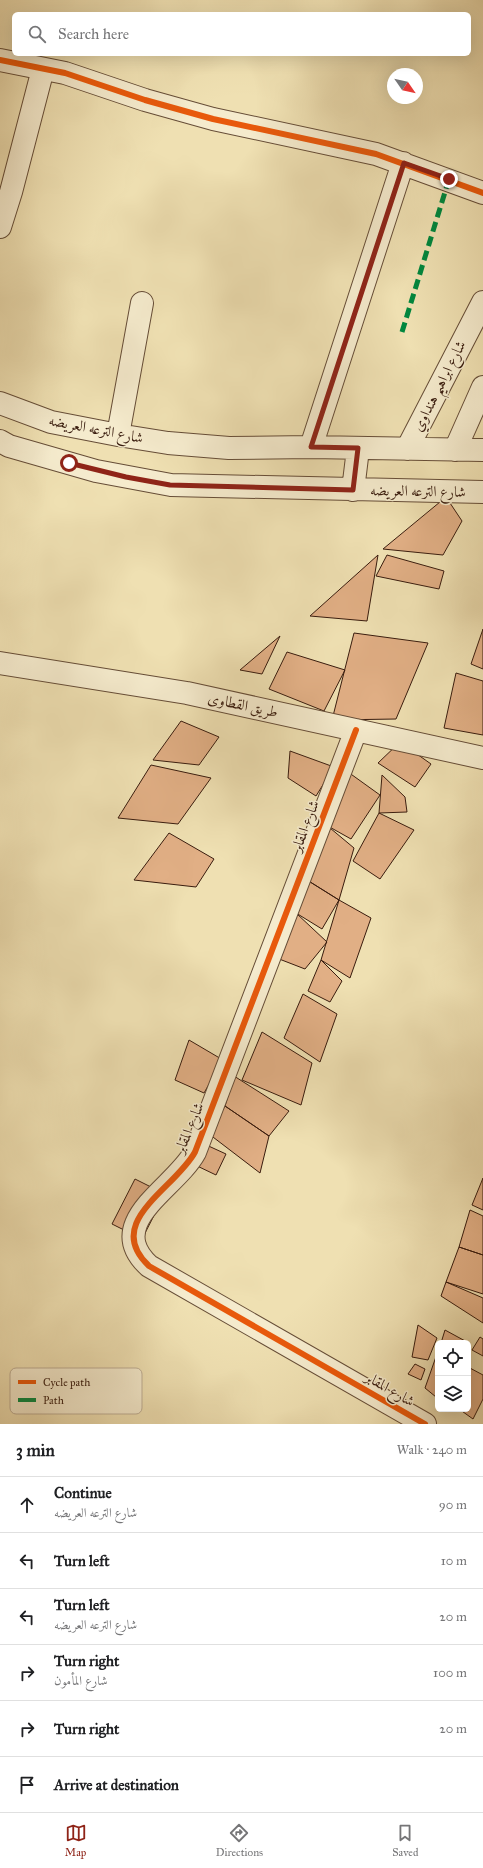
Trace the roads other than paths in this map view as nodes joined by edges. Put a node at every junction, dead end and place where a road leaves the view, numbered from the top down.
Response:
1 (0, 60) edge
2 (43, 69) junction
3 (404, 163) junction
4 (483, 193) edge
5 (0, 227) edge
6 (142, 302) dead end
7 (483, 302) edge
8 (483, 387) edge
9 (0, 403) edge
10 (118, 435) junction
11 (0, 441) edge
12 (311, 447) junction
13 (358, 448) junction
14 (407, 449) junction
15 (455, 450) junction
16 (483, 450) edge
17 (353, 490) junction
18 (483, 492) edge
19 (0, 663) edge
20 (356, 730) junction
21 (483, 758) edge
22 (425, 1424) edge

1 - 2 street
2 - 3 street
2 - 5 street
3 - 4 street
3 - 12 street
6 - 10 street
7 - 14 street, شارع ابراهيم هنداوي
8 - 15 street
9 - 10 street, شارع الترعه العريضه
10 - 12 street, شارع الترعه العريضه
11 - 17 street, شارع الترعه العريضه
12 - 13 street, شارع الترعه العريضه
13 - 14 street, شارع الترعه العريضه
13 - 17 street
14 - 15 street, شارع الترعه العريضه
15 - 16 street, شارع الترعه العريضه
17 - 18 street, شارع الترعه العريضه
19 - 20 street, طريق القطاوى
20 - 21 street, طريق القطاوى
20 - 22 street, شارع المقابر

